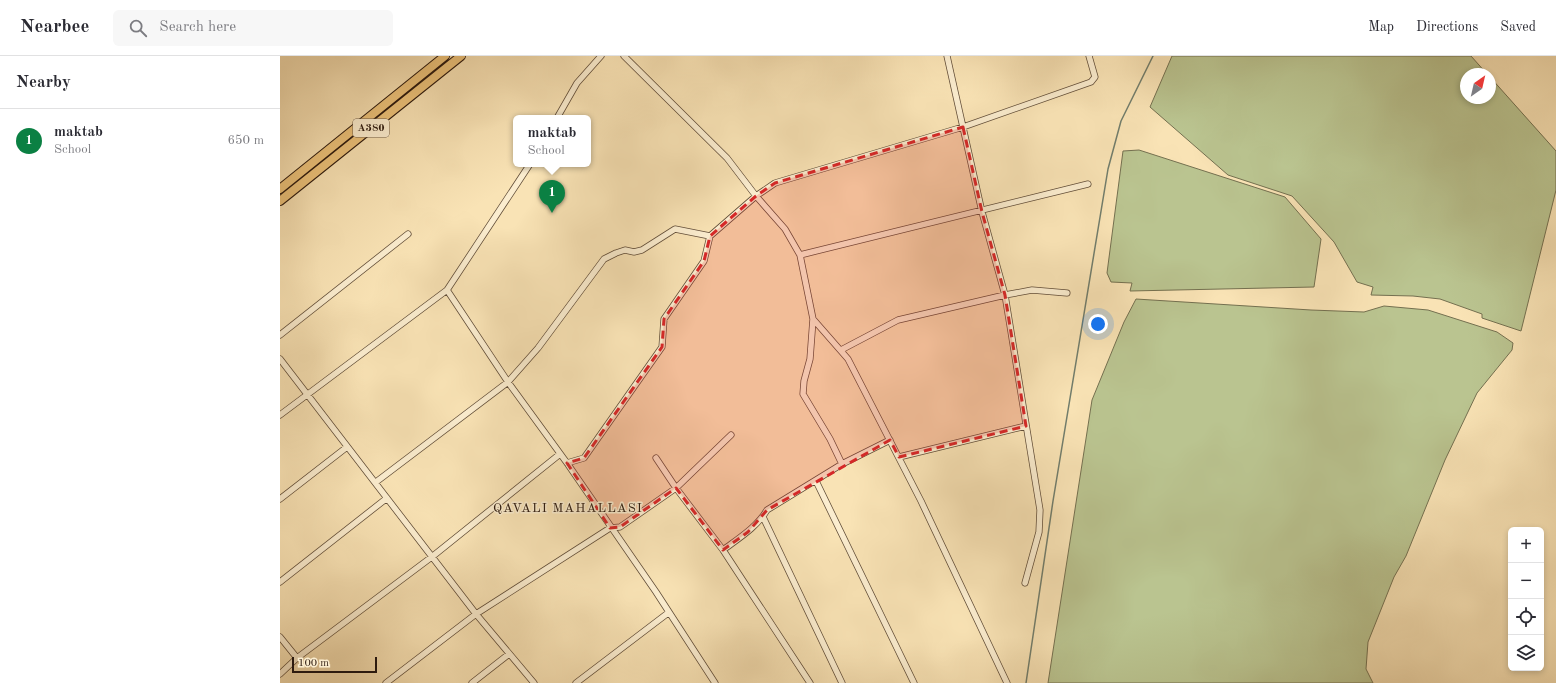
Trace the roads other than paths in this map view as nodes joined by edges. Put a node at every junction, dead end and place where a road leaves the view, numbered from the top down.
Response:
1 (445, 56) edge
2 (461, 56) edge
3 (601, 56) edge
4 (624, 56) edge
5 (947, 56) edge
6 (1090, 56) edge
7 (559, 115) edge
8 (964, 127) junction
9 (528, 167) edge
10 (1088, 184) dead end
11 (280, 189) edge
12 (756, 196) junction
13 (280, 201) edge
14 (982, 212) junction
15 (408, 234) dead end
16 (710, 236) junction
17 (800, 255) junction
18 (447, 290) junction
19 (1067, 292) dead end
20 (1005, 295) junction
21 (813, 319) junction
22 (280, 335) edge
23 (841, 350) junction
24 (280, 359) edge
25 (508, 382) junction
26 (307, 394) junction
27 (280, 415) edge
28 (1026, 426) junction
29 (731, 435) dead end
30 (890, 440) junction
31 (347, 447) junction
32 (560, 454) junction
33 (899, 457) junction
34 (656, 458) dead end
35 (567, 463) junction
36 (842, 464) junction
37 (816, 481) junction
38 (376, 482) junction
39 (676, 488) junction
40 (387, 498) junction
41 (280, 499) edge
42 (762, 517) junction
43 (610, 528) junction
44 (723, 550) junction
45 (433, 556) junction
46 (280, 582) edge
47 (1025, 583) dead end
48 (668, 613) junction
49 (476, 614) junction
50 (280, 637) edge
51 (510, 654) junction
52 (297, 658) junction
53 (280, 674) edge
54 (386, 683) edge
55 (472, 683) edge
56 (534, 683) edge
57 (576, 683) edge
58 (715, 683) edge
59 (810, 683) edge
60 (842, 683) edge
61 (914, 683) edge
62 (1007, 683) edge

1 - 11 highway, A380
2 - 13 highway, A380
3 - 7 street
4 - 12 street
5 - 8 street
6 - 8 street
8 - 12 street
8 - 14 street
9 - 18 street
10 - 14 street
12 - 16 street
12 - 17 street
14 - 17 street
14 - 20 street
15 - 22 street
16 - 25 street
16 - 35 street
17 - 21 street
18 - 25 street
18 - 26 street
19 - 20 street
20 - 23 street
20 - 28 street
21 - 23 street
21 - 36 street
23 - 30 street
24 - 26 street
25 - 32 street
25 - 38 street
26 - 27 street
26 - 31 street
28 - 33 street
28 - 47 street
29 - 39 street
30 - 33 street
30 - 36 street
31 - 38 street
31 - 41 street
32 - 35 street
32 - 45 street
33 - 62 street
34 - 39 street
35 - 43 street
36 - 37 street
37 - 42 street
37 - 61 street
38 - 40 street
39 - 43 street
39 - 44 street
40 - 45 street
40 - 46 street
42 - 44 street
42 - 60 street
43 - 48 street
43 - 49 street
44 - 59 street
45 - 49 street
45 - 52 street
48 - 57 street
48 - 58 street
49 - 51 street
49 - 54 street
50 - 52 street
51 - 55 street
51 - 56 street
52 - 53 street

